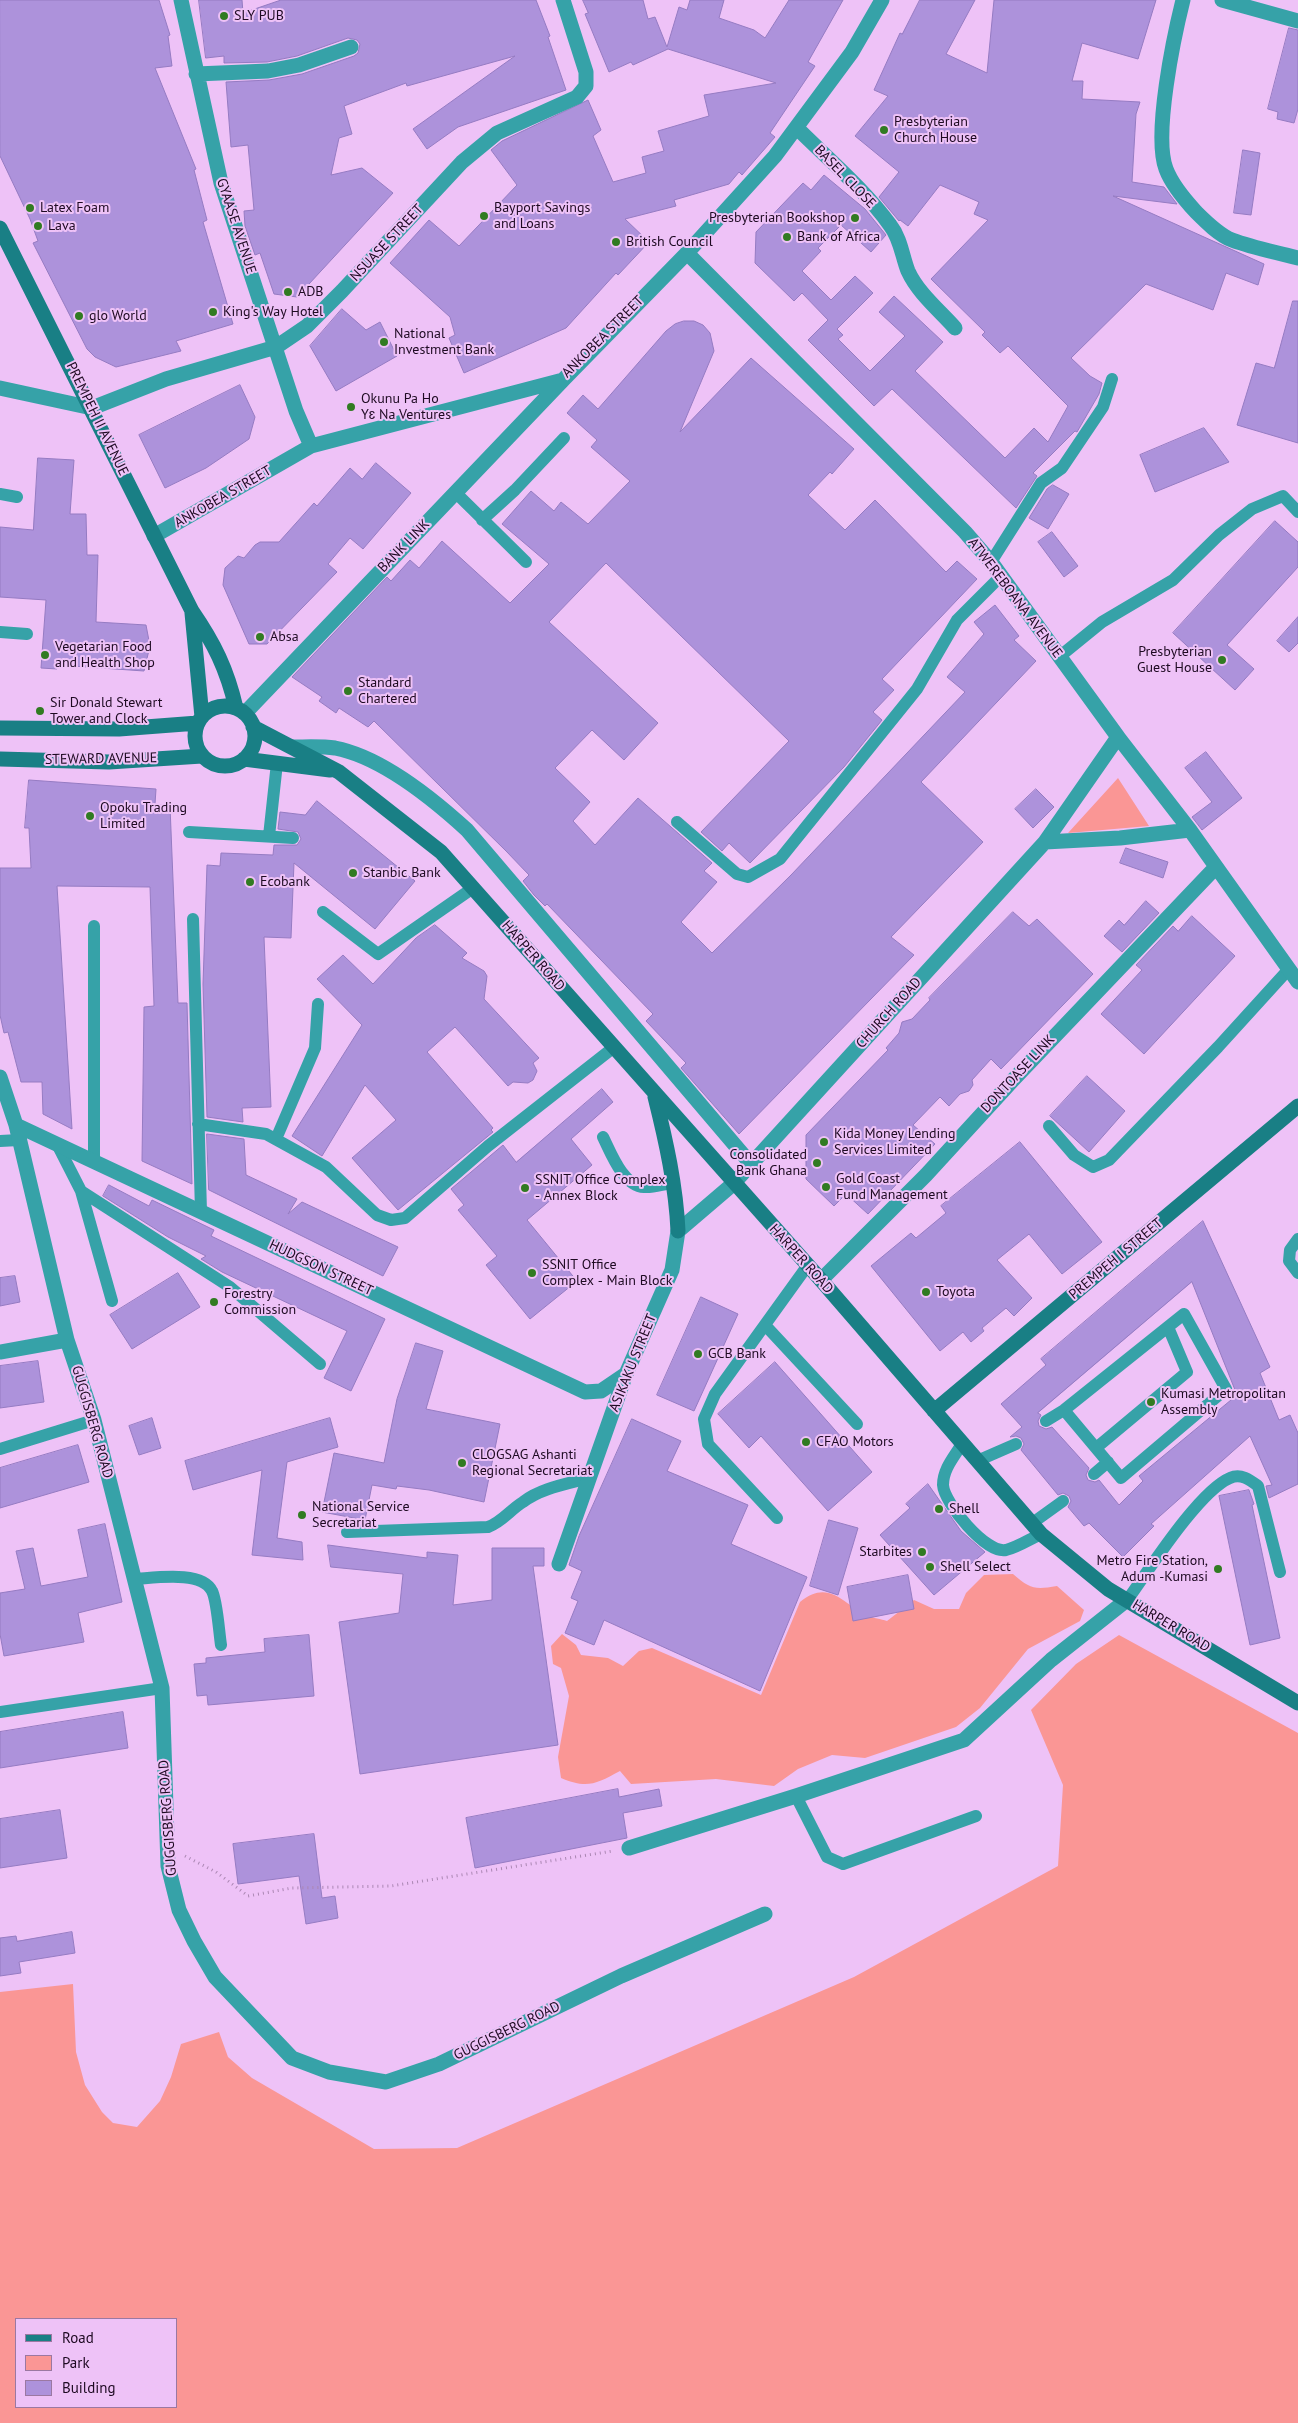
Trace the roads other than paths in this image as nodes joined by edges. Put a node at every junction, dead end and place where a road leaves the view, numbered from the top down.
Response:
1 (181, 0) edge
2 (563, 0) edge
3 (882, 0) edge
4 (1183, 0) edge
5 (1222, 0) edge
6 (1298, 21) edge
7 (350, 47) dead end
8 (196, 74) junction
9 (797, 128) junction
10 (0, 228) edge
11 (687, 252) junction
12 (1297, 255) edge
13 (955, 328) dead end
14 (276, 347) junction
15 (1112, 379) dead end
16 (563, 380) junction
17 (0, 388) edge
18 (92, 408) junction
19 (564, 438) dead end
20 (311, 446) junction
21 (456, 493) junction
22 (0, 494) edge
23 (17, 497) dead end
24 (1298, 512) edge
25 (482, 520) junction
26 (154, 536) junction
27 (526, 562) dead end
28 (991, 562) junction
29 (1001, 576) junction
30 (192, 611) junction
31 (0, 632) edge
32 (27, 634) dead end
33 (1059, 657) junction
34 (240, 710) junction
35 (200, 720) junction
36 (253, 727) junction
37 (0, 728) edge
38 (1118, 737) junction
39 (292, 747) junction
40 (202, 756) junction
41 (0, 759) edge
42 (244, 759) junction
43 (277, 763) junction
44 (339, 772) junction
45 (677, 822) dead end
46 (1190, 830) junction
47 (189, 832) dead end
48 (269, 836) junction
49 (293, 838) dead end
50 (1045, 842) junction
51 (1216, 868) junction
52 (473, 888) junction
53 (322, 912) dead end
54 (193, 918) dead end
55 (94, 926) dead end
56 (1288, 970) junction
57 (1298, 982) edge
58 (318, 1004) dead end
59 (614, 1048) junction
60 (0, 1077) edge
61 (654, 1094) junction
62 (1298, 1106) edge
63 (198, 1124) junction
64 (1049, 1126) dead end
65 (18, 1132) junction
66 (603, 1137) dead end
67 (276, 1139) junction
68 (0, 1141) edge
69 (57, 1144) junction
70 (94, 1160) junction
71 (751, 1164) junction
72 (672, 1183) junction
73 (733, 1184) junction
74 (81, 1191) junction
75 (201, 1212) junction
76 (678, 1231) junction
77 (1298, 1239) edge
78 (808, 1265) junction
79 (1298, 1273) edge
80 (821, 1280) junction
81 (112, 1301) dead end
82 (765, 1325) junction
83 (1168, 1327) junction
84 (67, 1340) junction
85 (0, 1352) edge
86 (320, 1364) dead end
87 (626, 1374) junction
88 (1064, 1410) junction
89 (934, 1411) junction
90 (94, 1420) junction
91 (1046, 1421) dead end
92 (857, 1424) dead end
93 (962, 1444) junction
94 (1016, 1444) dead end
95 (1096, 1448) junction
96 (0, 1449) edge
97 (977, 1462) junction
98 (1108, 1462) junction
99 (1094, 1474) dead end
100 (589, 1478) junction
101 (1063, 1500) dead end
102 (777, 1518) dead end
103 (1036, 1529) junction
104 (347, 1532) dead end
105 (558, 1564) dead end
106 (1280, 1572) dead end
107 (134, 1579) junction
108 (1128, 1599) junction
109 (221, 1645) dead end
110 (162, 1688) junction
111 (1298, 1703) edge
112 (0, 1712) edge
113 (796, 1796) junction
114 (976, 1816) dead end
115 (629, 1848) road end
116 (764, 1914) dead end

1 - 8 street, GYAASE AVENUE
2 - 14 street, NSUASE STREET
3 - 9 street, ANKOBEA STREET
4 - 12 street
5 - 6 street
7 - 8 street
8 - 14 street, GYAASE AVENUE
9 - 11 street, ANKOBEA STREET
9 - 13 street, BASEL CLOSE
10 - 18 street, PREMPEH II AVENUE
11 - 16 street, ANKOBEA STREET
11 - 28 street, ATWEREBOANA AVENUE
14 - 18 street, NSUASE STREET
14 - 20 street, GYAASE AVENUE
15 - 28 lane
16 - 20 street, ANKOBEA STREET
16 - 21 street, BANK LINK
17 - 18 street
18 - 26 street, PREMPEH II AVENUE
19 - 25 lane
20 - 26 street, ANKOBEA STREET
21 - 25 lane
21 - 34 street, BANK LINK
22 - 23 lane
24 - 33 lane
25 - 27 lane
26 - 30 street, PREMPEH II AVENUE
28 - 29 street, ATWEREBOANA AVENUE
29 - 33 street, ATWEREBOANA AVENUE
29 - 45 lane
30 - 34 street, PREMPEH II AVENUE
30 - 35 street, PREMPEH II AVENUE
31 - 32 lane
33 - 38 street, ATWEREBOANA AVENUE
34 - 35 street
34 - 36 street
35 - 37 street
35 - 40 street
36 - 39 street, HARPER ROAD
36 - 42 street
38 - 46 street, ATWEREBOANA AVENUE
38 - 50 street, CHURCH ROAD
39 - 44 street, HARPER ROAD
39 - 71 street
40 - 41 street, STEWARD AVENUE
40 - 42 street
42 - 43 street, HARPER ROAD
43 - 44 street, HARPER ROAD
43 - 48 lane
44 - 52 street, HARPER ROAD
46 - 50 street
46 - 51 street, ATWEREBOANA AVENUE
47 - 48 lane
48 - 49 lane
50 - 71 street, CHURCH ROAD
51 - 56 street, ATWEREBOANA AVENUE
51 - 80 street, DONTOASE LINK
52 - 53 lane
52 - 59 street, HARPER ROAD
54 - 63 lane
55 - 70 lane
56 - 57 street, ATWEREBOANA AVENUE
56 - 64 lane
58 - 67 lane
59 - 61 street, HARPER ROAD
59 - 67 lane
60 - 65 street, GUGGISBERG ROAD
61 - 72 street
61 - 73 street, HARPER ROAD
62 - 89 street, PREMPEH I STREET
63 - 67 lane
63 - 75 lane
65 - 68 lane
65 - 69 street, HUDGSON STREET
65 - 84 street, GUGGISBERG ROAD
66 - 72 lane
69 - 70 street, HUDGSON STREET
69 - 74 lane
70 - 75 street, HUDGSON STREET
71 - 73 street, CHURCH ROAD
72 - 76 street
73 - 76 street
73 - 78 street, HARPER ROAD
74 - 81 lane
74 - 86 lane
75 - 87 street, HUDGSON STREET
76 - 87 street, ASIKAKU STREET
77 - 79 lane
78 - 80 street, HARPER ROAD
78 - 82 lane
80 - 89 street, HARPER ROAD
82 - 92 lane
82 - 102 lane
83 - 88 lane
83 - 95 lane
83 - 98 lane
84 - 85 street
84 - 90 street, GUGGISBERG ROAD
87 - 100 street, ASIKAKU STREET
88 - 91 lane
88 - 95 lane
89 - 93 street, HARPER ROAD
90 - 96 lane
90 - 107 street, GUGGISBERG ROAD
93 - 97 street, HARPER ROAD
93 - 103 lane
94 - 97 lane
95 - 98 lane
97 - 103 street, HARPER ROAD
98 - 99 lane
100 - 104 lane
100 - 105 street, ASIKAKU STREET
101 - 103 lane
103 - 108 street, HARPER ROAD
106 - 108 lane
107 - 109 lane
107 - 110 street, GUGGISBERG ROAD
108 - 111 street, HARPER ROAD
108 - 113 street
110 - 112 lane
110 - 116 street, GUGGISBERG ROAD
113 - 114 lane
113 - 115 street

